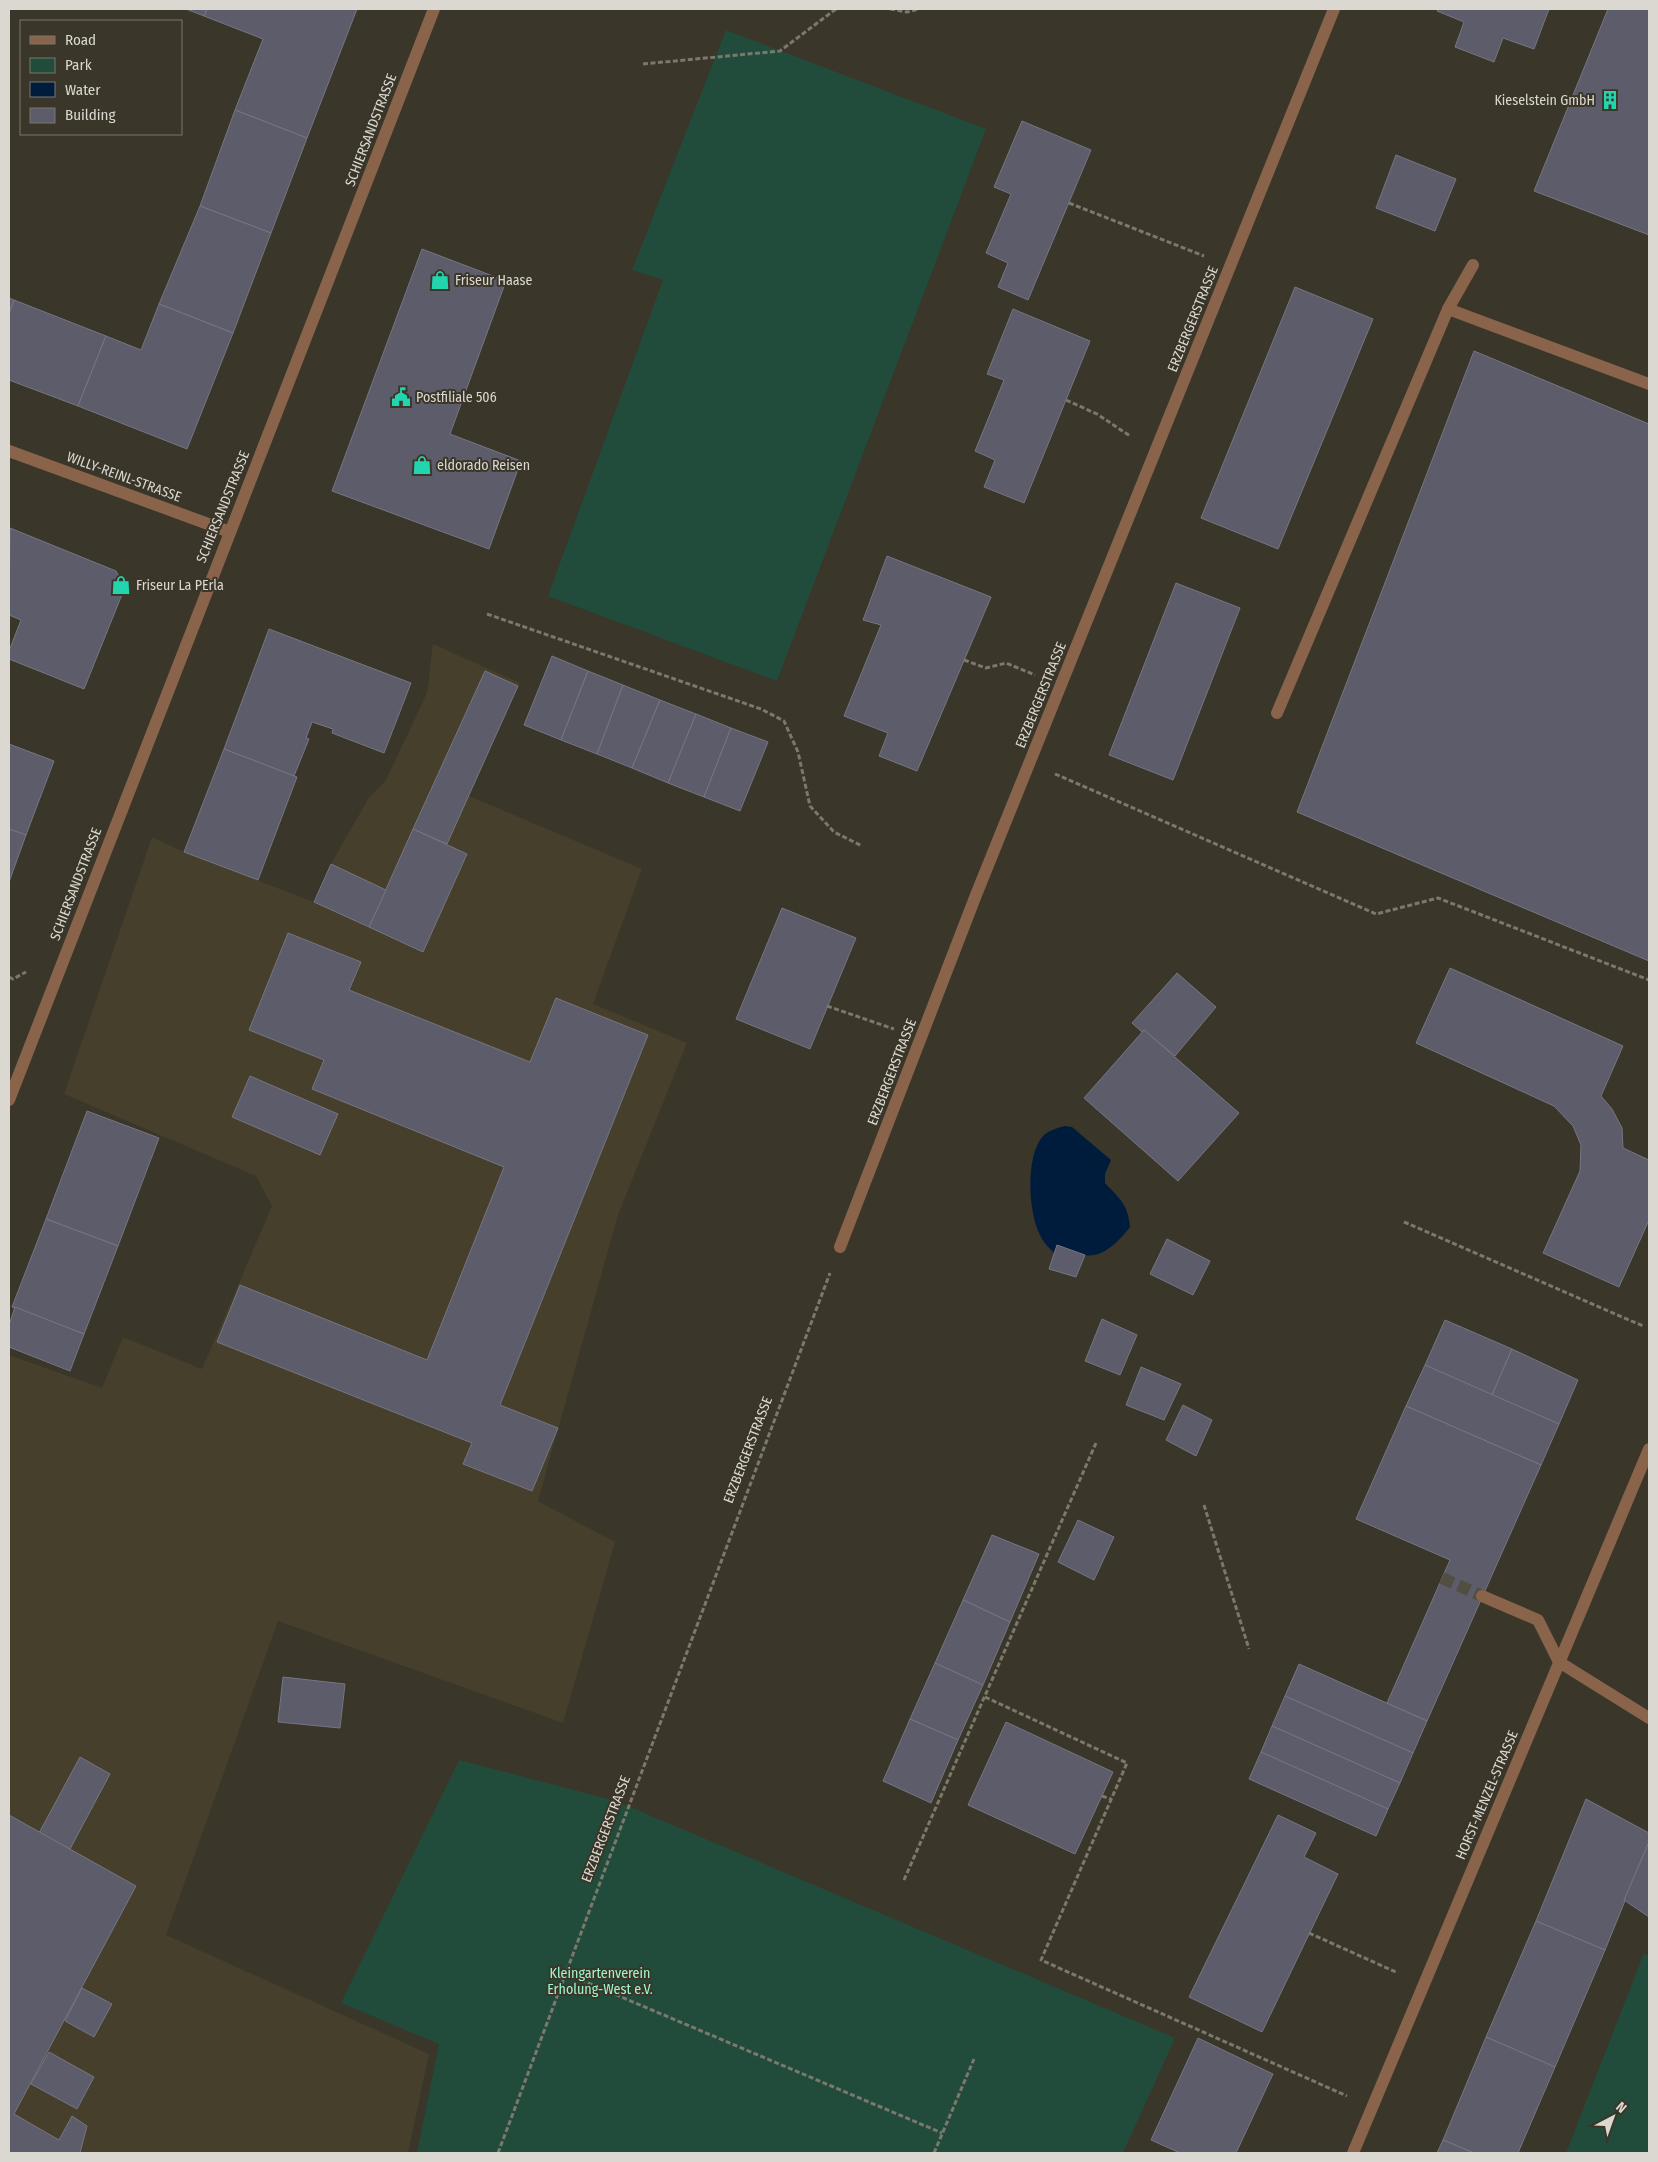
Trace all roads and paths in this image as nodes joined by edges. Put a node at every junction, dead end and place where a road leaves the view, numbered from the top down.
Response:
1 (434, 9) edge
2 (836, 9) edge
3 (890, 9) edge
4 (919, 9) edge
5 (1334, 9) edge
6 (643, 64) dead end
7 (1069, 203) dead end
8 (1473, 265) dead end
9 (1230, 266) junction
10 (1448, 308) junction
11 (1649, 384) edge
12 (1066, 400) dead end
13 (9, 450) edge
14 (1155, 453) junction
15 (230, 532) junction
16 (487, 614) dead end
17 (964, 660) dead end
18 (1061, 685) junction
19 (1277, 713) dead end
20 (1029, 763) junction
21 (862, 846) dead end
22 (1649, 980) edge
23 (827, 1006) dead end
24 (921, 1038) junction
25 (9, 1100) edge
26 (1404, 1222) dead end
27 (840, 1247) joint
28 (1643, 1326) dead end
29 (1096, 1443) dead end
30 (1649, 1449) edge
31 (1204, 1506) dead end
32 (1482, 1596) tunnel mouth
33 (1249, 1650) dead end
34 (1559, 1662) junction
35 (985, 1697) junction
36 (1649, 1718) edge
37 (1102, 1796) dead end
38 (1111, 1799) junction
39 (904, 1880) dead end
40 (1309, 1933) dead end
41 (567, 1974) junction
42 (1424, 1984) junction
43 (974, 2060) dead end
44 (1372, 2107) junction
45 (942, 2133) junction
46 (498, 2153) edge
47 (934, 2153) edge
48 (1352, 2153) edge

1 - 15 street, SCHIERSANDSTRASSE
2 - 6 path
3 - 4 path
5 - 9 street, ERZBERGERSTRASSE
7 - 9 path
8 - 10 street
9 - 14 street, ERZBERGERSTRASSE
10 - 11 street
10 - 19 street
12 - 14 path
13 - 15 street, WILLY-REINL-STRASSE
14 - 18 street, ERZBERGERSTRASSE
15 - 25 street, SCHIERSANDSTRASSE
16 - 21 path
17 - 18 path
18 - 20 street, ERZBERGERSTRASSE
20 - 22 path
20 - 24 street, ERZBERGERSTRASSE
23 - 24 path
24 - 27 street, ERZBERGERSTRASSE
26 - 28 path
27 - 41 path, ERZBERGERSTRASSE
29 - 35 path
30 - 34 street, HORST-MENZEL-STRASSE
31 - 33 path
32 - 34 street
34 - 36 street
34 - 42 street, HORST-MENZEL-STRASSE
35 - 38 path
35 - 39 path
37 - 38 path
38 - 44 path
40 - 42 path
41 - 45 path
41 - 46 path, ERZBERGERSTRASSE
42 - 44 street, HORST-MENZEL-STRASSE
43 - 45 path
44 - 48 street, HORST-MENZEL-STRASSE
45 - 47 path

